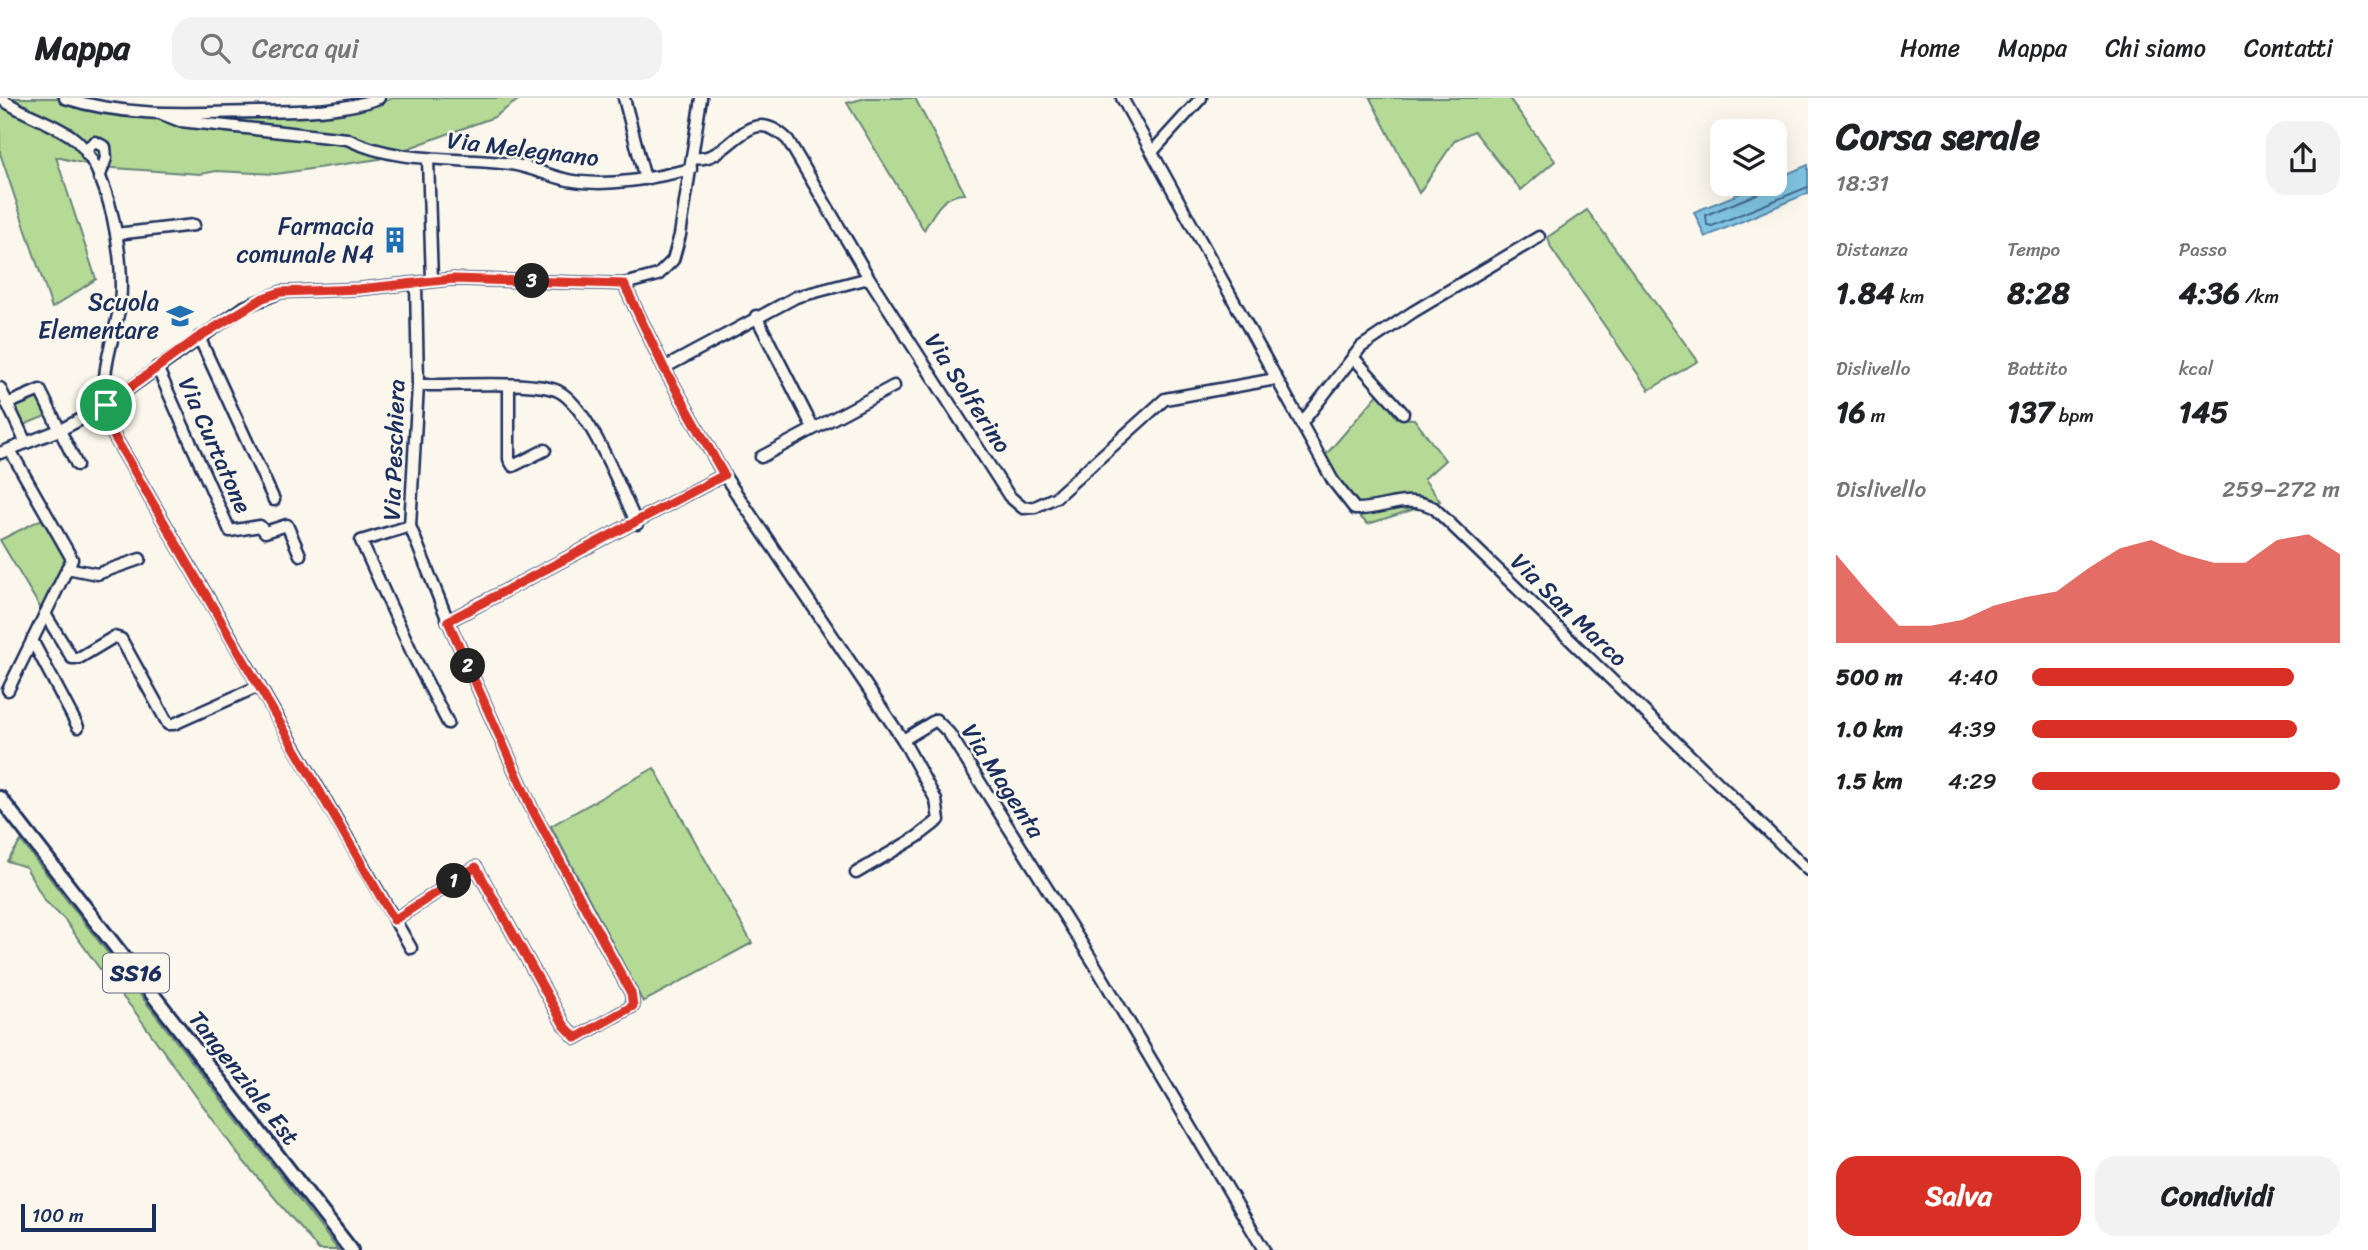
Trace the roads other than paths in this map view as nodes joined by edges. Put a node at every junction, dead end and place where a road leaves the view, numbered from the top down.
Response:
1 (0, 98) edge
2 (65, 98) edge
3 (379, 98) edge
4 (624, 98) edge
5 (701, 98) edge
6 (1122, 98) edge
7 (1201, 98) edge
8 (162, 114) junction
9 (1152, 152) junction
10 (87, 155) junction
11 (693, 158) junction
12 (428, 159) junction
13 (691, 170) junction
14 (99, 178) junction
15 (645, 179) junction
16 (194, 225) dead end
17 (116, 234) junction
18 (1539, 237) dead end
19 (869, 278) junction
20 (432, 280) junction
21 (416, 283) junction
22 (624, 284) junction
23 (756, 316) junction
24 (199, 337) junction
25 (1353, 357) junction
26 (157, 367) junction
27 (664, 368) junction
28 (1276, 379) junction
29 (418, 385) junction
30 (509, 386) junction
31 (894, 386) dead end
32 (0, 388) edge
33 (7, 404) junction
34 (103, 407) junction
35 (1403, 413) dead end
36 (1301, 424) junction
37 (813, 428) junction
38 (58, 430) junction
39 (26, 443) junction
40 (545, 450) dead end
41 (5, 451) edge
42 (761, 457) dead end
43 (77, 465) dead end
44 (724, 475) junction
45 (274, 500) dead end
46 (637, 524) junction
47 (410, 526) junction
48 (300, 555) dead end
49 (140, 559) dead end
50 (67, 568) junction
51 (45, 614) junction
52 (448, 621) junction
53 (32, 640) junction
54 (259, 686) junction
55 (8, 690) dead end
56 (448, 723) dead end
57 (78, 727) dead end
58 (903, 740) junction
59 (0, 798) edge
60 (1808, 870) edge
61 (856, 873) dead end
62 (394, 920) junction
63 (411, 948) dead end
64 (351, 1250) edge
65 (1264, 1250) edge

1 - 10 street
2 - 8 street
3 - 8 street
4 - 15 street
5 - 11 street, Via Curtatone
6 - 9 street, Via San Marco
7 - 9 street
8 - 12 street
9 - 28 street, Via San Marco
10 - 14 street
10 - 14 street
11 - 13 street, Via Curtatone
11 - 19 street, Via Solferino
12 - 15 street, Via Melegnano
12 - 20 street, Via Melegnano
13 - 15 street, Via Melegnano
13 - 22 street, Via Curtatone
14 - 17 street
16 - 17 street
17 - 34 street
18 - 25 street
19 - 23 street
19 - 28 street, Via Solferino
20 - 21 street, Via Curtatone
20 - 22 street, Via Curtatone
21 - 24 street, Via Curtatone
21 - 29 street, Via Peschiera
22 - 27 street
23 - 27 street
23 - 37 street
24 - 26 street, Via Curtatone
24 - 45 street, Via Curtatone
25 - 35 street
25 - 36 street
26 - 34 street, Via Curtatone
26 - 48 street, Via Curtatone
27 - 44 street
28 - 36 street, Via San Marco
29 - 30 street
29 - 47 street, Via Peschiera
30 - 40 street
30 - 46 street
31 - 37 street
32 - 33 street
33 - 38 street
33 - 39 street
34 - 38 street, Via Curtatone
34 - 54 street
36 - 60 street, Via San Marco
37 - 42 street
38 - 39 street, Via Curtatone
38 - 43 street
39 - 41 street, Via Curtatone
41 - 50 street
44 - 46 street
44 - 58 street
46 - 52 street
47 - 52 street, Via Peschiera
47 - 56 street
49 - 50 street
50 - 51 street
51 - 53 street
51 - 54 street
52 - 62 street, Via Peschiera
53 - 55 street
53 - 57 street
54 - 62 street
58 - 61 street
58 - 65 street, Via Magenta
59 - 64 main road, Tangenziale Est / SS16
62 - 63 street

